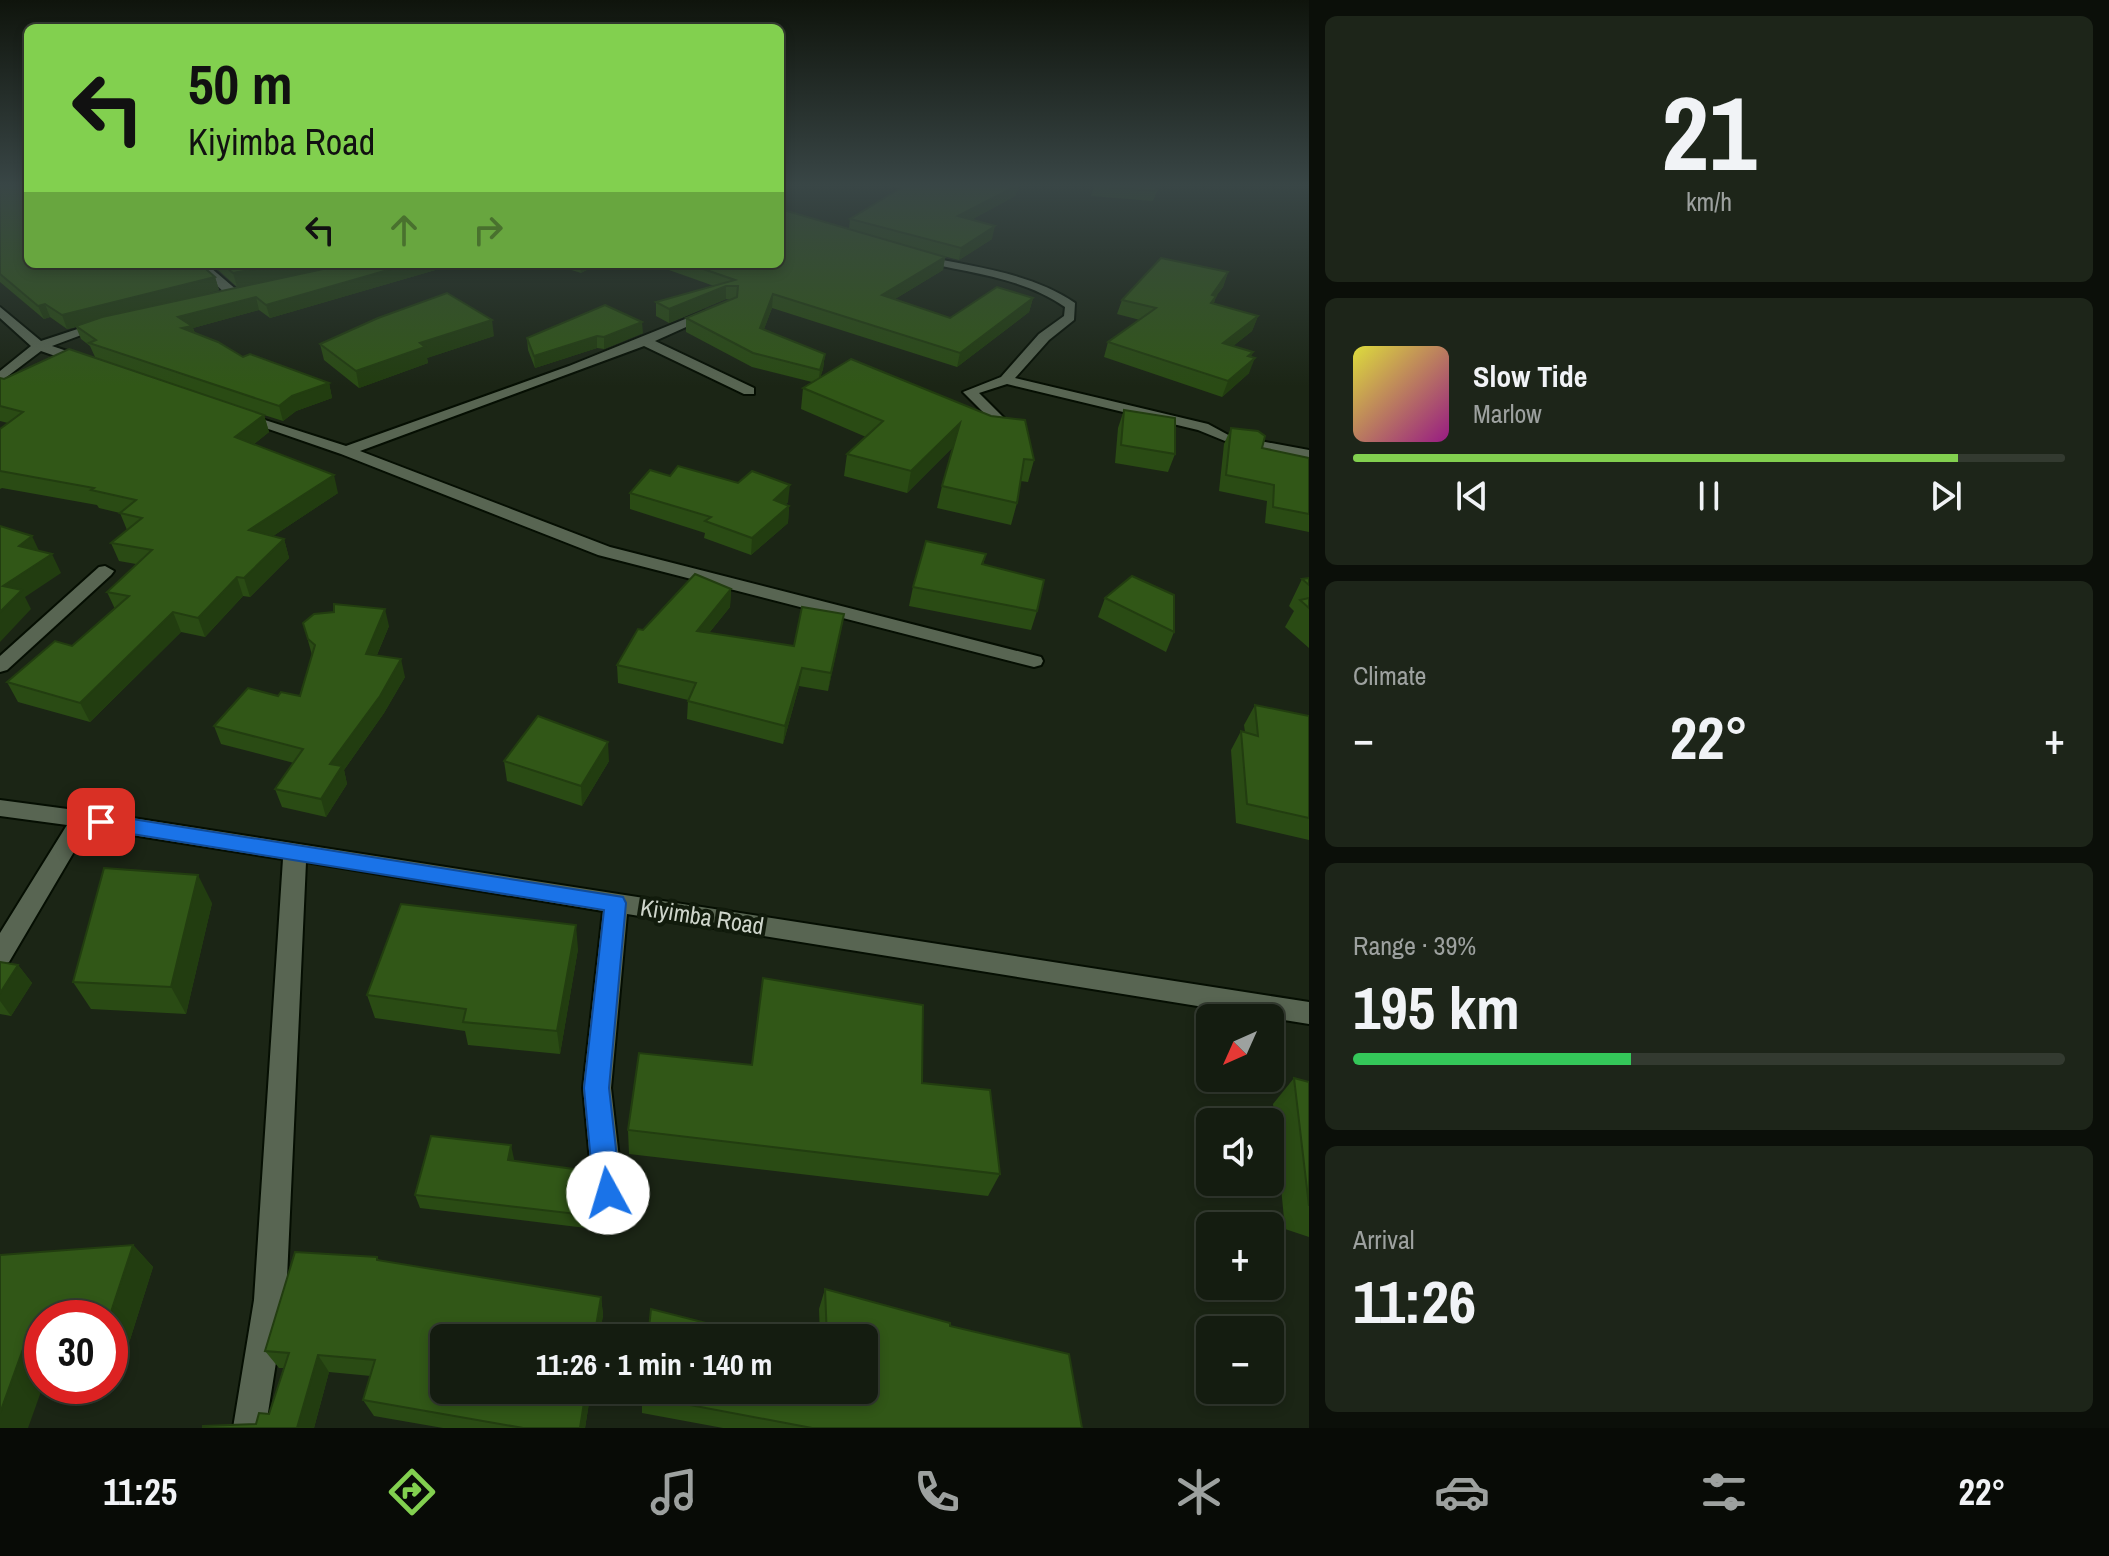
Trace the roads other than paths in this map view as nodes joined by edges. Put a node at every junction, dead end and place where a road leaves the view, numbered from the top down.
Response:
1 (907, 255) edge
2 (205, 268) edge
3 (198, 303) edge
4 (0, 311) edge
5 (718, 311) edge
6 (114, 322) edge
7 (646, 342) junction
8 (39, 346) junction
9 (94, 365) edge
10 (0, 378) edge
11 (1006, 380) junction
12 (749, 391) dead end
13 (230, 413) edge
14 (1005, 426) edge
15 (1225, 437) dead end
16 (1260, 445) edge
17 (346, 451) junction
18 (1309, 455) edge
19 (105, 571) dead end
20 (1034, 661) dead end
21 (0, 666) edge
22 (0, 808) edge
23 (82, 819) junction
24 (295, 852) junction
25 (616, 903) junction
26 (0, 955) edge
27 (1309, 1013) edge
28 (608, 1193) dead end
29 (249, 1425) edge

1 - 11 street
2 - 3 street
4 - 8 street
5 - 7 street
6 - 8 street
7 - 12 street
7 - 17 street
8 - 9 street
8 - 10 street
11 - 14 street
11 - 15 street
13 - 17 street
16 - 18 street
17 - 20 street
19 - 21 street
22 - 23 street, Kiyimba Road
23 - 24 street, Kiyimba Road
23 - 26 street
24 - 25 street, Kiyimba Road
24 - 29 street
25 - 27 street, Kiyimba Road
25 - 28 street

